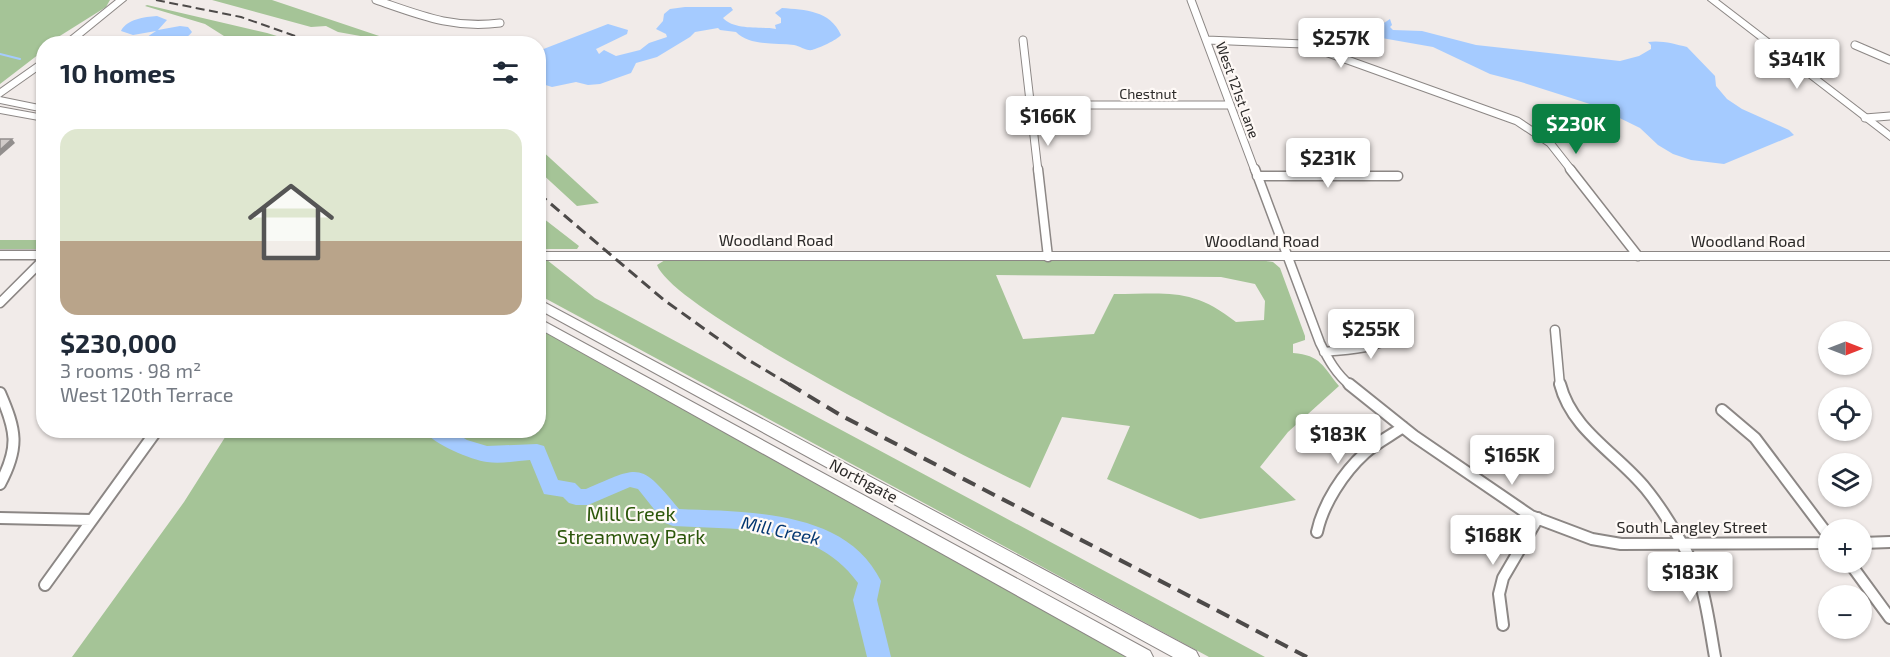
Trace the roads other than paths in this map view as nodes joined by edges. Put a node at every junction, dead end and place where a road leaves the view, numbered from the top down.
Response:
1 (122, 0) edge
2 (376, 0) edge
3 (1191, 0) edge
4 (1712, 0) edge
5 (1723, 9) junction
6 (500, 23) dead end
7 (75, 36) edge
8 (1023, 40) dead end
9 (1207, 40) junction
10 (1855, 45) dead end
11 (1890, 60) edge
12 (36, 67) edge
13 (0, 94) edge
14 (0, 100) edge
15 (1030, 105) junction
16 (1230, 105) junction
17 (36, 107) edge
18 (0, 110) edge
19 (1890, 116) edge
20 (36, 117) edge
21 (1865, 118) junction
22 (1890, 137) edge
23 (1890, 148) edge
24 (1257, 176) junction
25 (1398, 176) dead end
26 (0, 255) edge
27 (546, 256) edge
28 (1047, 256) junction
29 (1289, 256) junction
30 (1638, 256) junction
31 (1890, 256) edge
32 (36, 257) edge
33 (36, 265) edge
34 (0, 303) edge
35 (546, 307) edge
36 (546, 326) edge
37 (1400, 330) dead end
38 (1555, 330) dead end
39 (1324, 352) junction
40 (0, 393) edge
41 (1722, 410) dead end
42 (1403, 427) junction
43 (151, 438) edge
44 (0, 484) edge
45 (1538, 518) junction
46 (0, 519) edge
47 (92, 520) junction
48 (1818, 522) edge
49 (1317, 532) dead end
50 (1890, 542) edge
51 (1818, 543) edge
52 (1872, 543) edge
53 (1681, 544) junction
54 (1857, 573) edge
55 (45, 585) dead end
56 (1890, 618) edge
57 (1503, 625) dead end
58 (1144, 657) edge
59 (1190, 657) edge
60 (1715, 657) edge

1 - 7 main road
2 - 6 street
3 - 9 street, West 121st Lane
4 - 5 main road
5 - 21 main road
5 - 23 main road
8 - 15 street
9 - 16 street, West 121st Lane
9 - 30 street
10 - 11 street
12 - 13 main road
14 - 17 main road
15 - 16 street, Chestnut
15 - 28 street
16 - 24 street, West 121st Lane
18 - 20 main road
19 - 21 street
21 - 22 main road
24 - 25 street
24 - 29 street, West 121st Lane
26 - 32 street
27 - 28 main road, Woodland Road
28 - 29 main road, Woodland Road
29 - 30 main road, Woodland Road
29 - 39 street, South Langley Street
30 - 31 main road, Woodland Road
33 - 34 street
35 - 59 main road, Northgate
36 - 58 main road, Northgate
37 - 39 street
38 - 53 street
39 - 42 street, South Langley Street
40 - 44 street
41 - 48 street
42 - 45 street, South Langley Street
42 - 49 street
43 - 47 street
45 - 53 street, South Langley Street
45 - 57 street
46 - 47 street
47 - 55 street
50 - 52 street
51 - 53 street, South Langley Street
53 - 60 street
54 - 56 street

